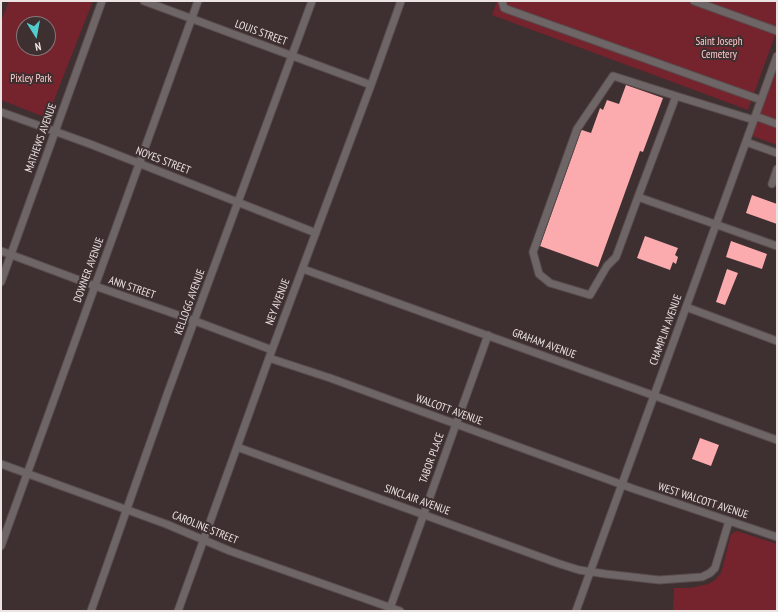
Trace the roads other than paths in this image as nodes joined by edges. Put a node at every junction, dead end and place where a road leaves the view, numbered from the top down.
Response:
1 (102, 1) edge
2 (144, 1) edge
3 (198, 1) edge
4 (312, 1) edge
5 (401, 1) edge
6 (502, 1) edge
7 (694, 1) edge
8 (707, 3) edge
9 (192, 19) junction
10 (777, 30) edge
11 (291, 56) junction
12 (777, 56) edge
13 (775, 71) edge
14 (371, 85) junction
15 (676, 96) junction
16 (761, 100) junction
17 (1, 112) edge
18 (755, 118) junction
19 (777, 124) edge
20 (55, 132) junction
21 (746, 142) junction
22 (777, 153) edge
23 (139, 163) junction
24 (777, 169) edge
25 (772, 184) dead end
26 (638, 197) junction
27 (238, 202) junction
28 (716, 225) junction
29 (316, 233) junction
30 (777, 246) edge
31 (1, 251) edge
32 (11, 255) junction
33 (303, 269) junction
34 (1, 282) edge
35 (95, 286) junction
36 (686, 307) junction
37 (195, 321) junction
38 (212, 327) joint
39 (488, 335) junction
40 (777, 341) edge
41 (270, 354) junction
42 (654, 396) junction
43 (456, 424) junction
44 (777, 440) edge
45 (237, 447) junction
46 (1, 464) edge
47 (26, 473) junction
48 (622, 485) junction
49 (127, 509) junction
50 (424, 514) junction
51 (729, 521) junction
52 (777, 537) edge
53 (203, 540) junction
54 (1, 546) edge
55 (591, 572) junction
56 (390, 609) edge
57 (91, 611) edge
58 (178, 611) edge
59 (400, 611) edge
60 (576, 611) edge

1 - 20 street, MATHEWS AVENUE
2 - 9 street, LOUIS STREET
3 - 9 street, DOWNER AVENUE
4 - 11 street, KELLOGG AVENUE
5 - 14 street, NEY AVENUE
6 - 16 street
7 - 8 street
8 - 10 street
9 - 11 street, LOUIS STREET
9 - 23 street, DOWNER AVENUE
11 - 14 street, LOUIS STREET
11 - 27 street, KELLOGG AVENUE
12 - 13 street, CHAMPLIN AVENUE
13 - 16 street, CHAMPLIN AVENUE
14 - 29 street, NEY AVENUE
15 - 18 street
15 - 26 street
15 - 26 street
16 - 18 street, CHAMPLIN AVENUE
17 - 20 street, NOYES STREET
18 - 19 street
18 - 21 street, CHAMPLIN AVENUE
20 - 23 street, NOYES STREET
20 - 32 street, MATHEWS AVENUE
21 - 22 street
21 - 28 street, CHAMPLIN AVENUE
23 - 27 street, NOYES STREET
23 - 35 street, DOWNER AVENUE
24 - 25 street
26 - 28 street
27 - 29 street, NOYES STREET
27 - 37 street, KELLOGG AVENUE
28 - 30 street
28 - 36 street, CHAMPLIN AVENUE
29 - 33 street, NEY AVENUE
31 - 32 street, ANN STREET
32 - 34 street, MATHEWS AVENUE
32 - 35 street, ANN STREET
33 - 39 street, GRAHAM AVENUE
33 - 41 street, NEY AVENUE
35 - 37 street, ANN STREET
35 - 47 street, DOWNER AVENUE
36 - 40 street
36 - 42 street, CHAMPLIN AVENUE
37 - 38 street, ANN STREET
37 - 49 street, KELLOGG AVENUE
38 - 41 street, WALCOTT AVENUE
39 - 42 street, GRAHAM AVENUE
39 - 43 street, TABOR PLACE
41 - 43 street, WALCOTT AVENUE
41 - 45 street, NEY AVENUE
42 - 44 street, GRAHAM AVENUE
42 - 48 street, CHAMPLIN AVENUE
43 - 48 street, WALCOTT AVENUE
43 - 50 street, TABOR PLACE
45 - 50 street, SINCLAIR AVENUE
45 - 53 street, NEY AVENUE
46 - 47 street, CAROLINE STREET
47 - 49 street, CAROLINE STREET
47 - 54 street, DOWNER AVENUE
48 - 51 street, WEST WALCOTT AVENUE
48 - 55 street, CHAMPLIN AVENUE
49 - 53 street, CAROLINE STREET
49 - 57 street, KELLOGG AVENUE
50 - 55 street, SINCLAIR AVENUE
50 - 56 street, TABOR PLACE
51 - 52 street, WEST WALCOTT AVENUE
51 - 55 street, SINCLAIR AVENUE
53 - 56 street, CAROLINE STREET
53 - 58 street, NEY AVENUE
55 - 60 street, CHAMPLIN AVENUE
56 - 59 street, CAROLINE STREET

